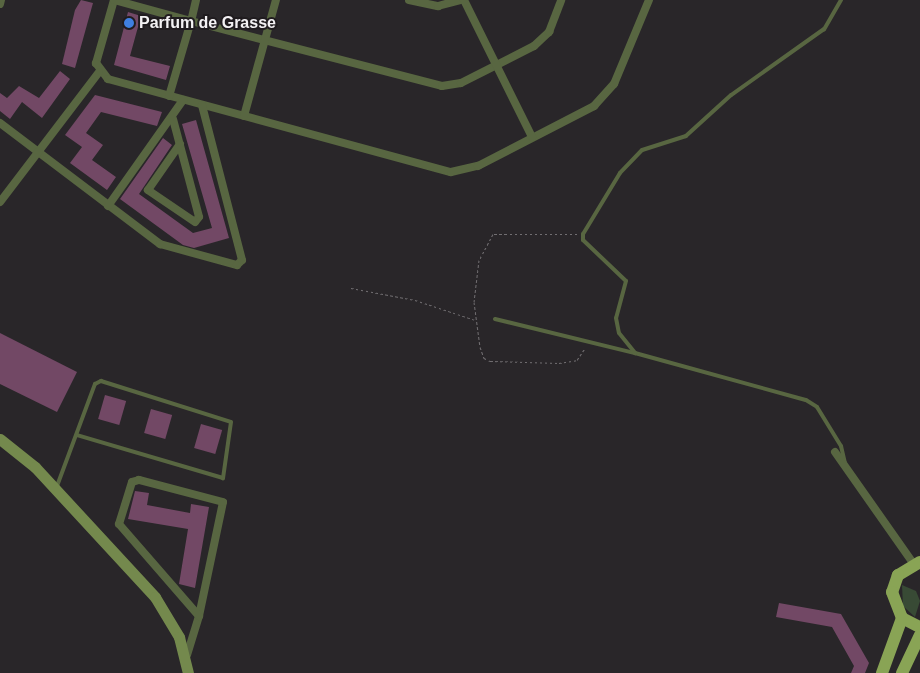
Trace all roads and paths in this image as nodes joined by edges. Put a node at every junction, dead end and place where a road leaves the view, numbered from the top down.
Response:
1 (1, 0) edge
2 (114, 0) edge
3 (196, 0) edge
4 (276, 0) edge
5 (409, 0) edge
6 (460, 0) edge
7 (464, 0) edge
8 (562, 0) edge
9 (649, 0) edge
10 (841, 0) edge
11 (0, 4) edge
12 (191, 21) junction
13 (264, 40) junction
14 (498, 64) junction
15 (99, 72) junction
16 (169, 96) junction
17 (183, 100) junction
18 (202, 105) junction
19 (244, 116) junction
20 (173, 119) junction
21 (0, 123) edge
22 (532, 137) junction
23 (180, 144) junction
24 (38, 153) junction
25 (0, 202) edge
26 (108, 206) junction
27 (583, 234) junction
28 (351, 288) dead end
29 (495, 319) dead end
30 (476, 320) junction
31 (588, 344) junction
32 (635, 353) junction
33 (77, 435) junction
34 (0, 439) edge
35 (835, 452) dead end
36 (847, 469) junction
37 (56, 488) junction
38 (917, 563) edge
39 (199, 616) junction
40 (902, 618) junction
41 (920, 627) edge
42 (920, 635) edge
43 (187, 655) junction
44 (188, 673) edge
45 (882, 673) edge
46 (902, 673) edge

1 - 11 street
2 - 12 street
2 - 15 street
3 - 12 street
4 - 13 street
5 - 6 street
7 - 14 street
8 - 14 street
9 - 22 street
10 - 27 lane
12 - 13 street
12 - 16 street
13 - 14 street
13 - 19 street
14 - 22 street
15 - 16 street
15 - 24 street
16 - 17 street
17 - 18 street
17 - 20 street
18 - 19 street
18 - 26 street
19 - 22 street
20 - 23 street
20 - 26 street
21 - 24 street
23 - 23 street
24 - 25 street
24 - 26 street
27 - 30 path
27 - 32 lane
28 - 30 path
29 - 31 lane
30 - 31 path
31 - 32 lane
32 - 36 lane
33 - 33 lane
33 - 37 lane
34 - 37 main road
35 - 36 street
36 - 38 street
37 - 43 main road
38 - 40 main road
39 - 39 street
39 - 43 street
40 - 41 main road
40 - 45 main road
42 - 46 main road
43 - 44 main road

